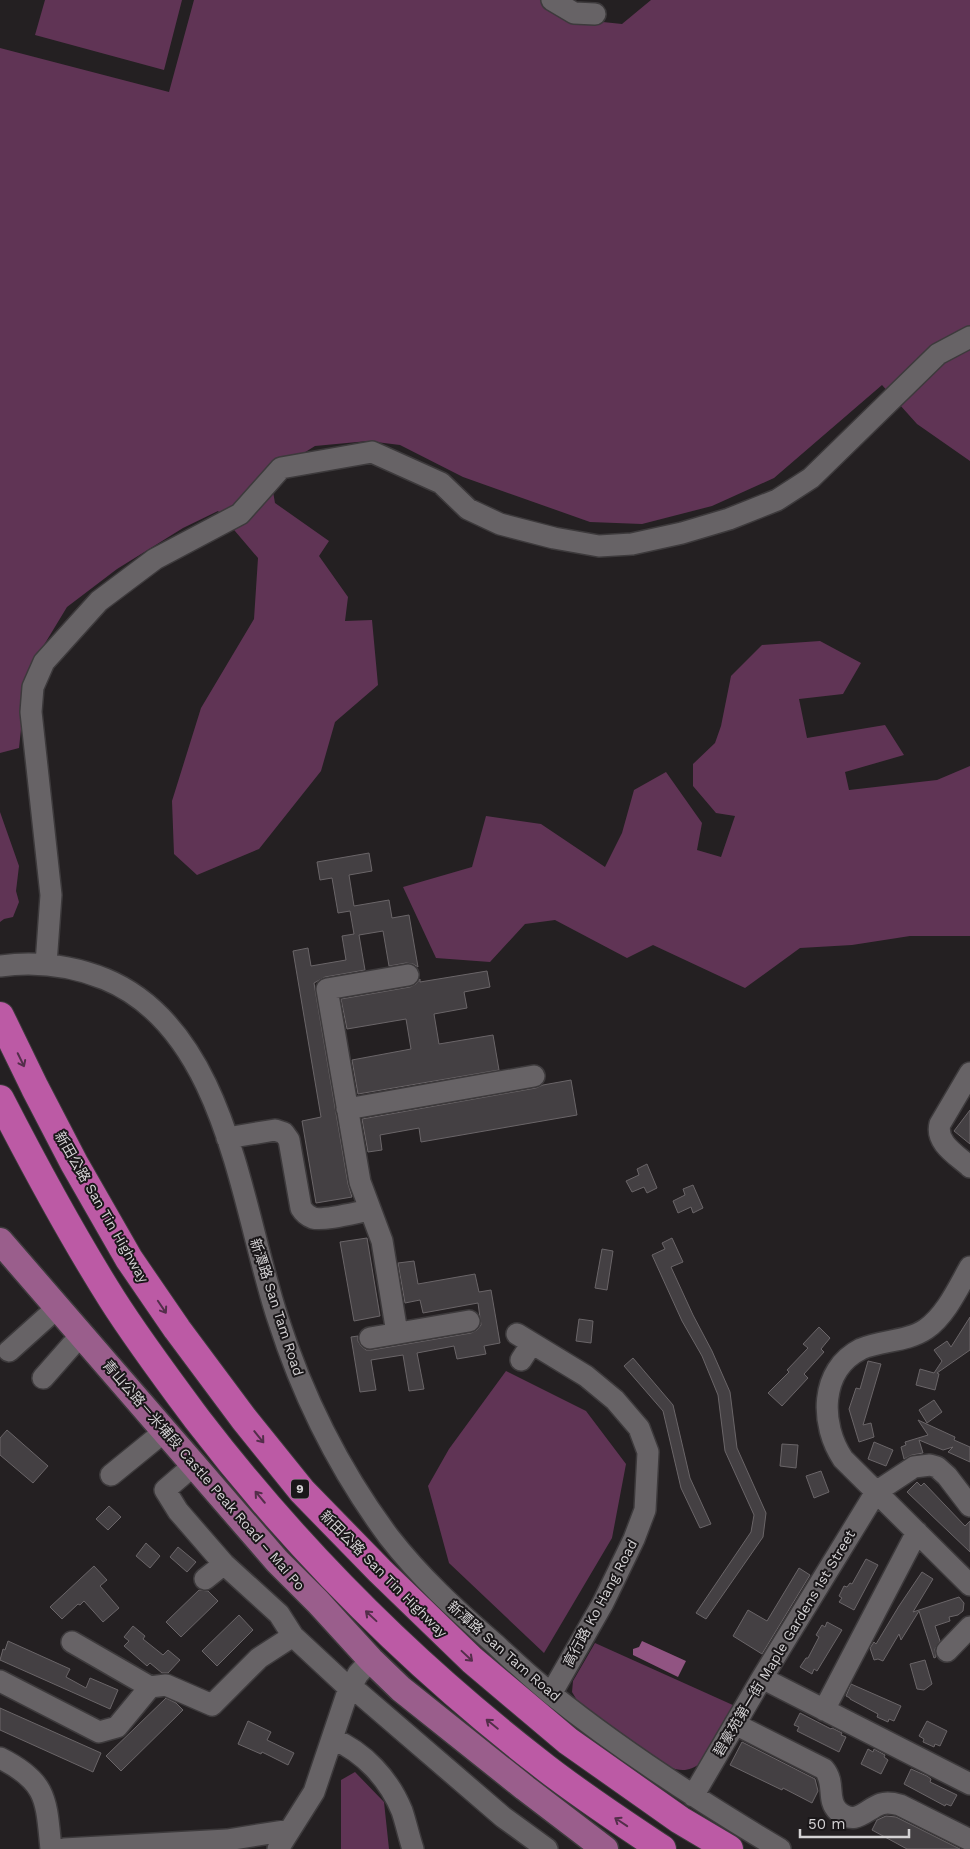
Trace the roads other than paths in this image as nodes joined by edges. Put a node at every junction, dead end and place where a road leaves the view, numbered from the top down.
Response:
1 (552, 0) edge
2 (595, 14) dead end
3 (970, 337) edge
4 (46, 964) junction
5 (0, 966) edge
6 (408, 974) dead end
7 (0, 1016) edge
8 (970, 1073) edge
9 (534, 1076) dead end
10 (0, 1099) edge
11 (347, 1109) junction
12 (227, 1138) junction
13 (970, 1167) edge
14 (370, 1210) junction
15 (0, 1241) edge
16 (970, 1267) edge
17 (58, 1307) junction
18 (469, 1321) dead end
19 (397, 1333) junction
20 (84, 1338) junction
21 (370, 1338) dead end
22 (523, 1345) dead end
23 (9, 1352) dead end
24 (43, 1378) dead end
25 (165, 1432) junction
26 (194, 1465) junction
27 (111, 1475) dead end
28 (876, 1492) junction
29 (970, 1506) edge
30 (917, 1532) junction
31 (224, 1564) junction
32 (205, 1579) dead end
33 (970, 1585) edge
34 (970, 1627) edge
35 (293, 1636) junction
36 (72, 1642) dead end
37 (947, 1651) dead end
38 (375, 1664) junction
39 (762, 1678) junction
40 (0, 1681) edge
41 (150, 1687) junction
42 (355, 1691) junction
43 (551, 1694) junction
44 (824, 1710) junction
45 (735, 1724) junction
46 (335, 1729) junction
47 (0, 1758) edge
48 (970, 1784) edge
49 (692, 1796) junction
50 (290, 1830) junction
51 (227, 1840) junction
52 (970, 1840) edge
53 (52, 1849) edge
54 (64, 1849) edge
55 (256, 1849) edge
56 (278, 1849) edge
57 (413, 1849) edge
58 (547, 1849) edge
59 (605, 1849) edge
60 (662, 1849) edge
61 (729, 1849) edge
62 (780, 1849) edge

1 - 2 street
3 - 4 street
4 - 5 street, 新潭路 San Tam Road
4 - 12 street, 新潭路 San Tam Road
6 - 11 street
7 -> 61 highway, 新田公路 San Tin Highway / 9
8 - 13 street
9 - 11 street
60 -> 10 highway
11 - 14 street
12 - 14 street
12 - 43 street, 新潭路 San Tam Road
14 - 19 street
15 - 17 main road, 青山公路－米埔段 Castle Peak Road – Mai Po
16 - 28 street
17 - 20 main road, 青山公路－米埔段 Castle Peak Road – Mai Po
17 - 23 street
18 - 19 street
19 - 21 street
20 - 24 street
20 - 25 main road, 青山公路－米埔段 Castle Peak Road – Mai Po
22 - 43 street, 高行路 Ko Hang Road
25 - 26 main road, 青山公路－米埔段 Castle Peak Road – Mai Po
25 - 27 street
26 - 31 street
26 - 38 main road, 青山公路－米埔段 Castle Peak Road – Mai Po
28 - 29 street
28 - 30 street
28 - 39 street, 碧豪苑第一街 Maple Gardens 1st Street
30 - 33 street
30 - 44 street
31 - 32 street
31 - 35 street
34 - 37 street
35 - 41 street
35 - 42 street
36 - 41 street
38 - 42 street
38 - 59 main road, 青山公路－米埔段 Castle Peak Road – Mai Po
39 - 44 street
39 - 45 street, 碧豪苑第一街 Maple Gardens 1st Street
40 - 41 street
42 - 46 street
42 - 58 street
43 - 49 street, 新潭路 San Tam Road
44 - 48 street
45 - 49 street, 碧豪苑第一街 Maple Gardens 1st Street
45 - 52 street
46 - 50 street
46 - 57 street
47 - 53 street
49 - 62 street, 新潭路 San Tam Road
50 - 51 street
50 - 56 street
51 - 54 street
51 - 55 street

